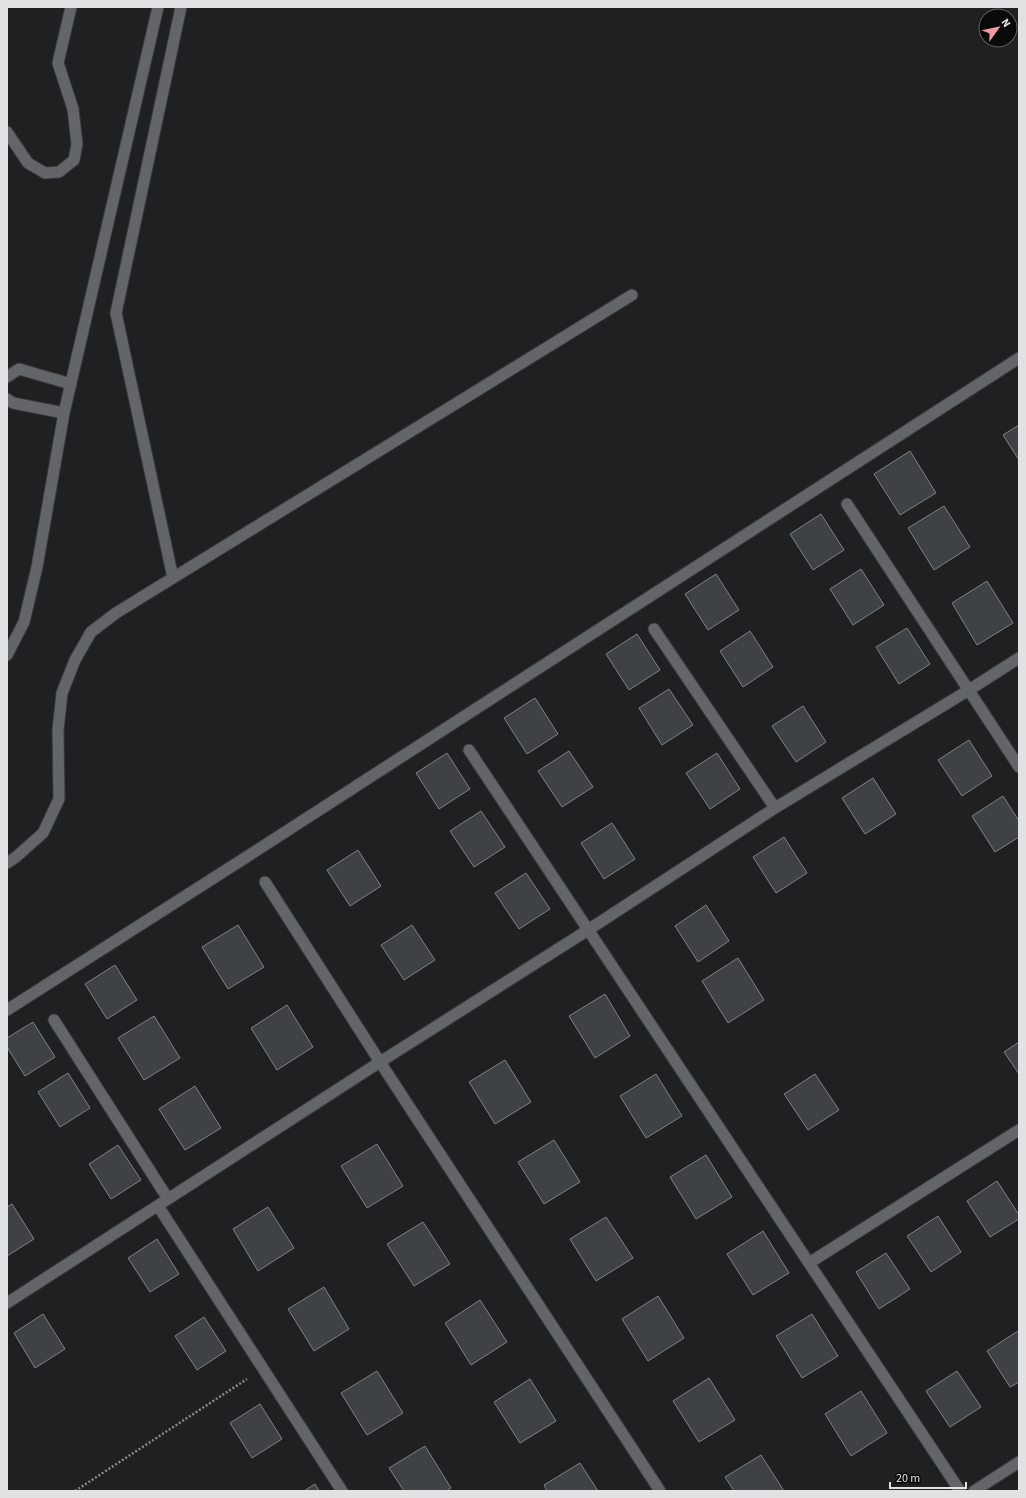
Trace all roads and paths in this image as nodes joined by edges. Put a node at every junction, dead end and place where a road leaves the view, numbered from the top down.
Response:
1 (71, 7) edge
2 (158, 7) edge
3 (181, 7) edge
4 (7, 132) edge
5 (632, 295) dead end
6 (1019, 358) edge
7 (7, 377) edge
8 (71, 384) junction
9 (7, 399) edge
10 (64, 413) junction
11 (847, 504) dead end
12 (173, 578) junction
13 (654, 629) dead end
14 (7, 655) edge
15 (1019, 658) edge
16 (969, 690) junction
17 (469, 750) dead end
18 (1019, 766) edge
19 (775, 808) junction
20 (7, 863) edge
21 (265, 882) dead end
22 (588, 930) junction
23 (7, 1010) edge
24 (54, 1020) dead end
25 (380, 1062) junction
26 (1019, 1130) edge
27 (168, 1199) junction
28 (158, 1206) junction
29 (809, 1263) junction
30 (7, 1303) edge
31 (263, 1368) junction
32 (1019, 1462) edge
33 (75, 1491) edge
34 (342, 1491) edge
35 (660, 1491) edge
36 (960, 1491) edge
37 (974, 1491) edge

1 - 4 street
2 - 8 street
3 - 12 street
5 - 12 street
6 - 23 street
7 - 8 street
8 - 10 street
9 - 10 street
10 - 14 street
11 - 16 street
12 - 20 street
13 - 19 street
15 - 16 street
16 - 18 street
16 - 19 street
17 - 22 street
19 - 22 street
21 - 25 street
22 - 25 street
22 - 29 street
24 - 27 street
25 - 27 street
25 - 35 street
26 - 29 street
27 - 28 street
28 - 30 street
28 - 31 street
29 - 36 street
31 - 33 path
31 - 34 street
32 - 37 street

